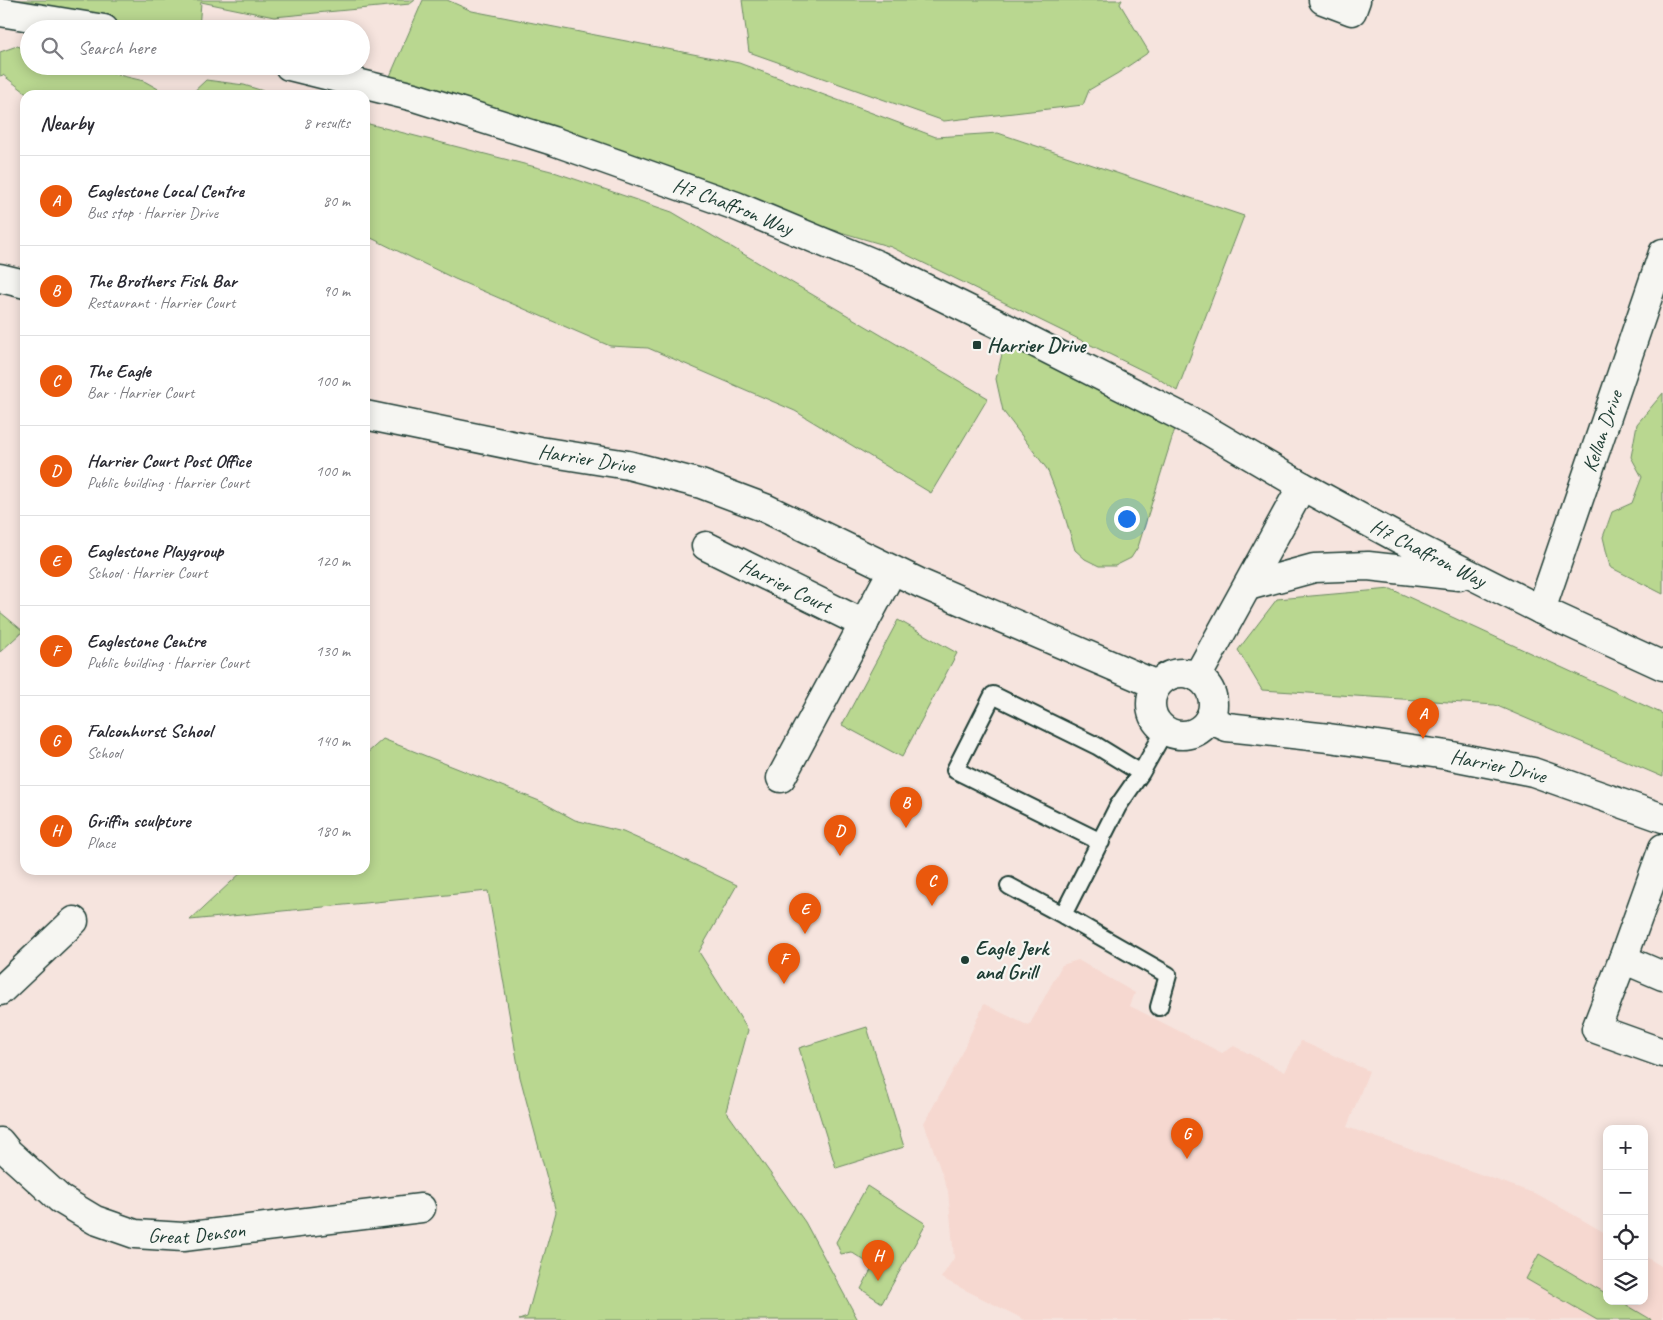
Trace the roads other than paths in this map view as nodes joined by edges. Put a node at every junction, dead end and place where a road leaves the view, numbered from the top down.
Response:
1 (1323, 0) edge
2 (1356, 0) edge
3 (0, 12) edge
4 (49, 20) edge
5 (325, 75) edge
6 (1663, 253) edge
7 (0, 278) edge
8 (20, 283) edge
9 (370, 416) edge
10 (1302, 486) junction
11 (706, 546) dead end
12 (892, 571) junction
13 (1478, 578) junction
14 (1248, 586) junction
15 (1541, 610) junction
16 (864, 624) junction
17 (1663, 666) edge
18 (1197, 676) junction
19 (1157, 684) junction
20 (1210, 720) junction
21 (1165, 730) junction
22 (1142, 773) junction
23 (781, 778) dead end
24 (1663, 818) edge
25 (1101, 842) junction
26 (1663, 848) edge
27 (1008, 886) dead end
28 (1063, 915) junction
29 (74, 921) dead end
30 (1624, 959) junction
31 (1663, 976) edge
32 (0, 991) edge
33 (1159, 1006) dead end
34 (1663, 1053) edge
35 (0, 1142) edge
36 (421, 1208) dead end

1 - 2 street
3 - 4 street
5 - 10 street, H7 Chaffron Way
6 - 15 street, Kellan Drive
7 - 8 street
9 - 12 street, Harrier Drive
10 - 13 street, H7 Chaffron Way
10 - 14 street
11 - 16 street, Harrier Court
12 - 16 street
12 - 19 street, Harrier Drive
13 - 14 street
13 - 15 street, H7 Chaffron Way
14 - 18 street
15 - 17 street, H7 Chaffron Way
16 - 23 street
18 - 19 street
18 - 20 street
19 - 21 street
20 - 21 street
20 - 24 street, Harrier Drive
21 - 22 lane
22 - 25 lane
22 - 25 lane
25 - 28 lane
26 - 30 street
27 - 28 lane
28 - 33 lane
29 - 32 street
30 - 31 street
30 - 34 street
35 - 36 street, Great Denson

